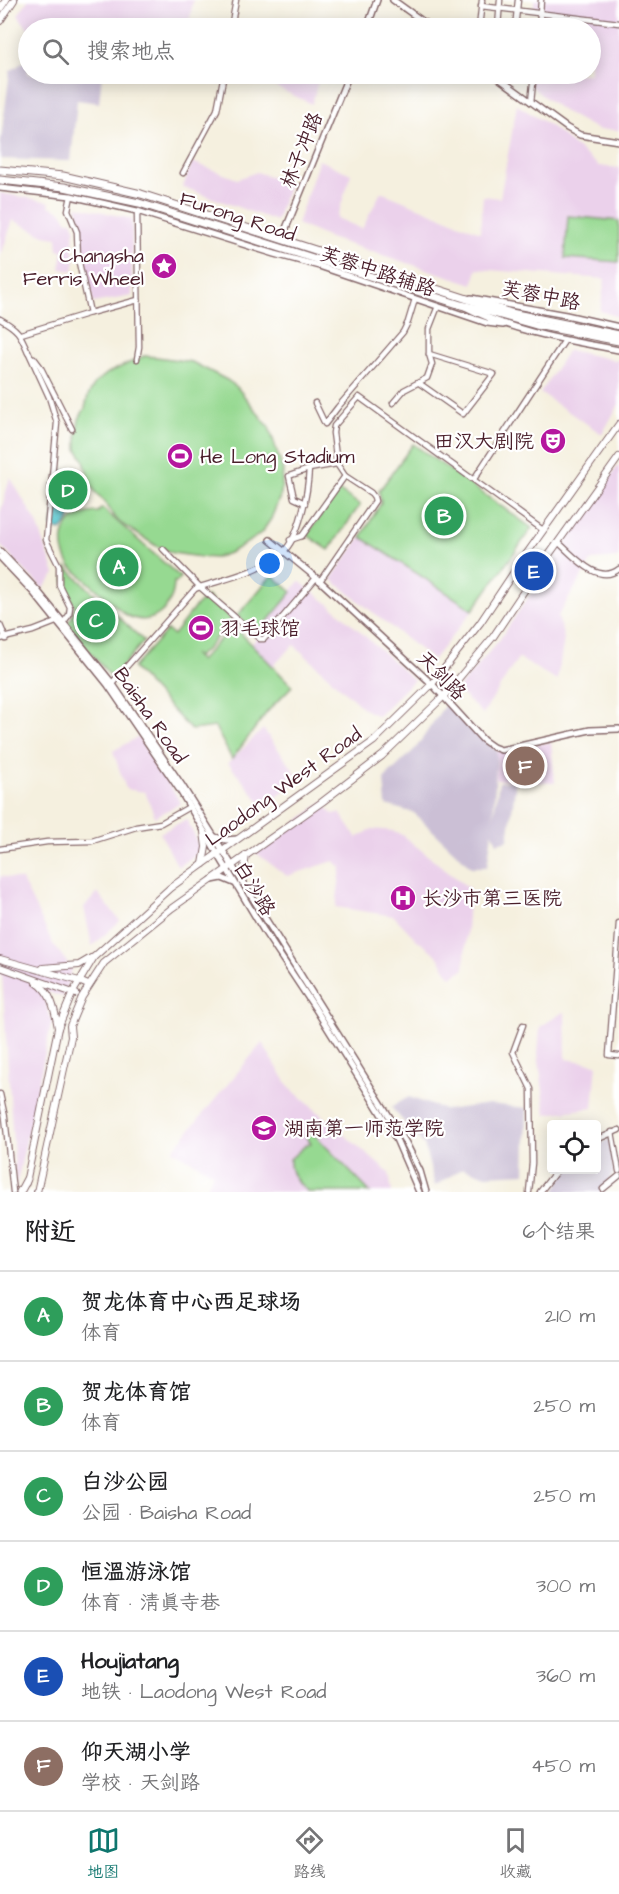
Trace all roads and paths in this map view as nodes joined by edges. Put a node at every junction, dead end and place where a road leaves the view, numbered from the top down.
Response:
1 (6, 0) edge
2 (14, 0) edge
3 (236, 0) edge
4 (377, 0) edge
5 (393, 0) edge
6 (482, 0) edge
7 (500, 0) edge
8 (518, 0) edge
9 (541, 0) edge
10 (481, 6) junction
11 (0, 9) edge
12 (500, 9) junction
13 (517, 11) junction
14 (540, 14) junction
15 (233, 18) edge
16 (371, 18) edge
17 (418, 18) edge
18 (480, 18) edge
19 (499, 18) edge
20 (516, 18) edge
21 (540, 18) edge
22 (575, 18) edge
23 (0, 21) edge
24 (601, 21) edge
25 (619, 23) edge
26 (222, 84) edge
27 (345, 84) edge
28 (507, 84) edge
29 (533, 84) edge
30 (531, 102) junction
31 (619, 141) edge
32 (0, 170) edge
33 (183, 173) dead end
34 (0, 180) edge
35 (0, 188) edge
36 (71, 196) junction
37 (137, 211) junction
38 (282, 238) junction
39 (456, 295) junction
40 (416, 299) junction
41 (138, 300) junction
42 (460, 305) junction
43 (438, 306) junction
44 (494, 311) junction
45 (90, 312) junction
46 (0, 319) edge
47 (7, 323) junction
48 (0, 324) edge
49 (503, 325) junction
50 (619, 327) edge
51 (21, 334) junction
52 (619, 336) edge
53 (565, 340) junction
54 (619, 341) edge
55 (619, 350) edge
56 (28, 351) junction
57 (429, 354) junction
58 (137, 359) dead end
59 (419, 383) junction
60 (315, 403) dead end
61 (393, 403) dead end
62 (619, 424) edge
63 (72, 429) dead end
64 (619, 457) edge
65 (337, 464) junction
66 (309, 469) junction
67 (345, 476) junction
68 (474, 479) junction
69 (305, 502) junction
70 (543, 530) junction
71 (270, 540) dead end
72 (290, 540) junction
73 (558, 542) junction
74 (163, 549) dead end
75 (0, 551) edge
76 (284, 551) junction
77 (0, 556) edge
78 (619, 569) edge
79 (318, 580) junction
80 (200, 586) junction
81 (59, 622) junction
82 (0, 625) edge
83 (3, 639) edge
84 (111, 683) junction
85 (432, 684) junction
86 (444, 696) junction
87 (619, 729) edge
88 (189, 807) junction
89 (204, 832) junction
90 (215, 837) junction
91 (237, 839) junction
92 (0, 849) edge
93 (223, 849) junction
94 (217, 854) junction
95 (246, 855) junction
96 (203, 864) junction
97 (228, 867) junction
98 (210, 880) junction
99 (242, 882) junction
100 (234, 883) junction
101 (619, 923) edge
102 (94, 957) junction
103 (0, 959) edge
104 (0, 967) edge
105 (30, 968) junction
106 (26, 975) junction
107 (79, 981) junction
108 (88, 985) junction
109 (73, 992) junction
110 (82, 997) junction
111 (523, 1025) dead end
112 (58, 1028) junction
113 (619, 1056) edge
114 (0, 1094) edge
115 (619, 1130) edge
116 (612, 1132) junction
117 (601, 1138) edge
118 (619, 1171) edge
119 (554, 1174) edge
120 (619, 1176) edge
121 (27, 1179) joint
122 (603, 1189) dead end
123 (13, 1192) edge
124 (22, 1192) edge
125 (37, 1192) edge
126 (419, 1192) edge
127 (426, 1192) edge
128 (529, 1192) edge
129 (540, 1192) edge

1 - 11 main road
2 - 23 main road
3 - 15 street
4 - 16 street
5 - 17 street
6 - 10 street
7 - 12 street
8 - 13 street
9 - 14 street
10 - 12 street
10 - 18 street
12 - 13 street
12 - 19 street
13 - 14 street
13 - 20 street
14 - 21 street
14 - 22 street
24 - 25 street
26 - 33 street
27 - 38 street, 林子冲路
28 - 30 street
29 - 30 street
30 - 31 street
32 - 38 main road, Furong Road
34 - 42 main road, Furong Road
35 - 36 street, 芙蓉中路辅路
36 - 37 street, 芙蓉中路辅路
36 - 45 street
37 - 40 street, 芙蓉中路辅路
37 - 41 street
38 - 39 main road, Furong Road
39 - 44 main road, Furong Road
39 - 50 street, 芙蓉中路
40 - 43 street, 芙蓉中路辅路
40 - 60 street
41 - 45 street
41 - 58 street
42 - 44 main road, Furong Road
42 - 49 street, 芙蓉中路
43 - 49 street, 芙蓉中路辅路
43 - 57 street
44 - 52 main road
44 - 54 main road
45 - 51 street
46 - 47 street
47 - 48 street
47 - 51 street
49 - 53 street, 芙蓉中路
51 - 56 street
53 - 55 street, 芙蓉中路
53 - 68 street
56 - 63 street
56 - 81 street
57 - 59 street
57 - 59 street
59 - 61 street
62 - 70 main road, Laodong West Road
64 - 73 main road, Laodong West Road
65 - 66 street
65 - 67 street
65 - 68 street
66 - 69 street
66 - 69 street
67 - 72 street
67 - 79 street
68 - 70 street
69 - 72 street
70 - 85 main road, Laodong West Road
71 - 76 street, 天剑路
72 - 76 street
73 - 78 street
73 - 86 main road, Laodong West Road
74 - 80 street
75 - 81 street, Baisha Road
76 - 79 street, 天剑路
76 - 80 street
77 - 81 street, 白沙路
79 - 80 street
79 - 85 street, 天剑路
80 - 84 street
81 - 83 street
81 - 84 street, Baisha Road
81 - 88 street, 白沙路
82 - 83 street
84 - 90 street, Baisha Road
85 - 86 street, 天剑路
85 - 91 main road, Laodong West Road
86 - 87 street, 天剑路
86 - 95 main road, Laodong West Road
88 - 89 street, 白沙路
88 - 92 street
89 - 94 street, 白沙路
89 - 96 main road
90 - 91 street
90 - 93 street, Baisha Road
91 - 93 main road, Laodong West Road
93 - 94 main road, Laodong West Road
93 - 97 street, 白沙路
94 - 96 main road, Laodong West Road
94 - 97 street, 白沙路
95 - 97 main road, Laodong West Road
95 - 99 main road
96 - 102 main road, Laodong West Road
97 - 98 main road, Laodong West Road
97 - 99 street, 白沙路
97 - 100 street, 白沙路
98 - 100 street
98 - 108 main road, Laodong West Road
99 - 127 street, 白沙路
100 - 126 street, 白沙路
101 - 113 street
102 - 105 main road
102 - 107 main road, Laodong West Road
103 - 105 main road
104 - 106 main road
105 - 107 main road
106 - 109 main road
106 - 112 main road
107 - 108 main road
107 - 109 main road, Laodong West Road
108 - 110 main road, Laodong West Road
109 - 110 main road
109 - 112 main road, Laodong West Road
110 - 125 main road, Laodong West Road
111 - 128 street
112 - 121 main road, Laodong West Road
114 - 123 street
115 - 116 street
116 - 117 street
116 - 118 street
119 - 129 street
120 - 122 street
121 - 124 main road

